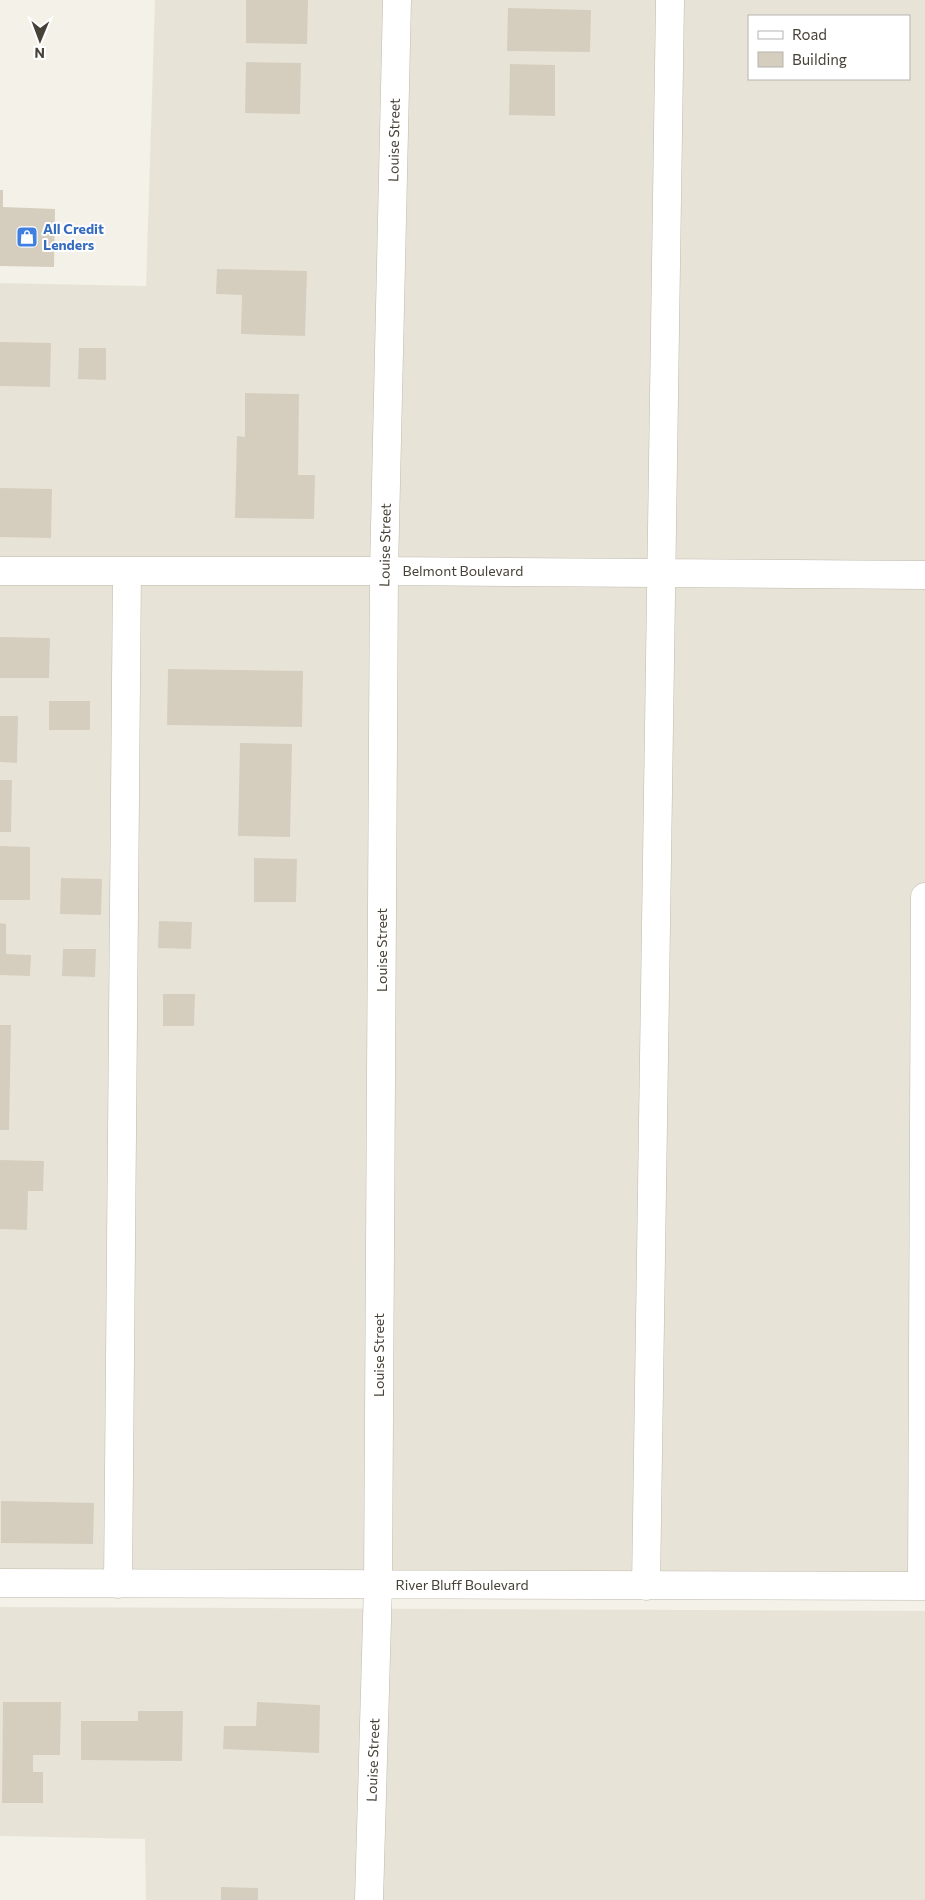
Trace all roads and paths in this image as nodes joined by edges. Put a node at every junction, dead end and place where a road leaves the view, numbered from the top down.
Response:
1 (397, 0) edge
2 (670, 0) edge
3 (0, 571) edge
4 (127, 571) junction
5 (384, 571) junction
6 (661, 573) junction
7 (925, 575) edge
8 (925, 896) edge
9 (0, 1583) edge
10 (118, 1584) junction
11 (378, 1585) junction
12 (646, 1586) junction
13 (923, 1586) edge
14 (369, 1900) edge

1 - 5 street, Louise Street
2 - 6 street
3 - 4 street, Belmont Boulevard
4 - 5 street, Belmont Boulevard
4 - 10 street
5 - 6 street, Belmont Boulevard
5 - 11 street, Louise Street
6 - 7 street, Belmont Boulevard
6 - 12 street
8 - 13 street
9 - 10 street, River Bluff Boulevard
10 - 11 street, River Bluff Boulevard
11 - 12 street, River Bluff Boulevard
11 - 14 street, Louise Street
12 - 13 street, River Bluff Boulevard

